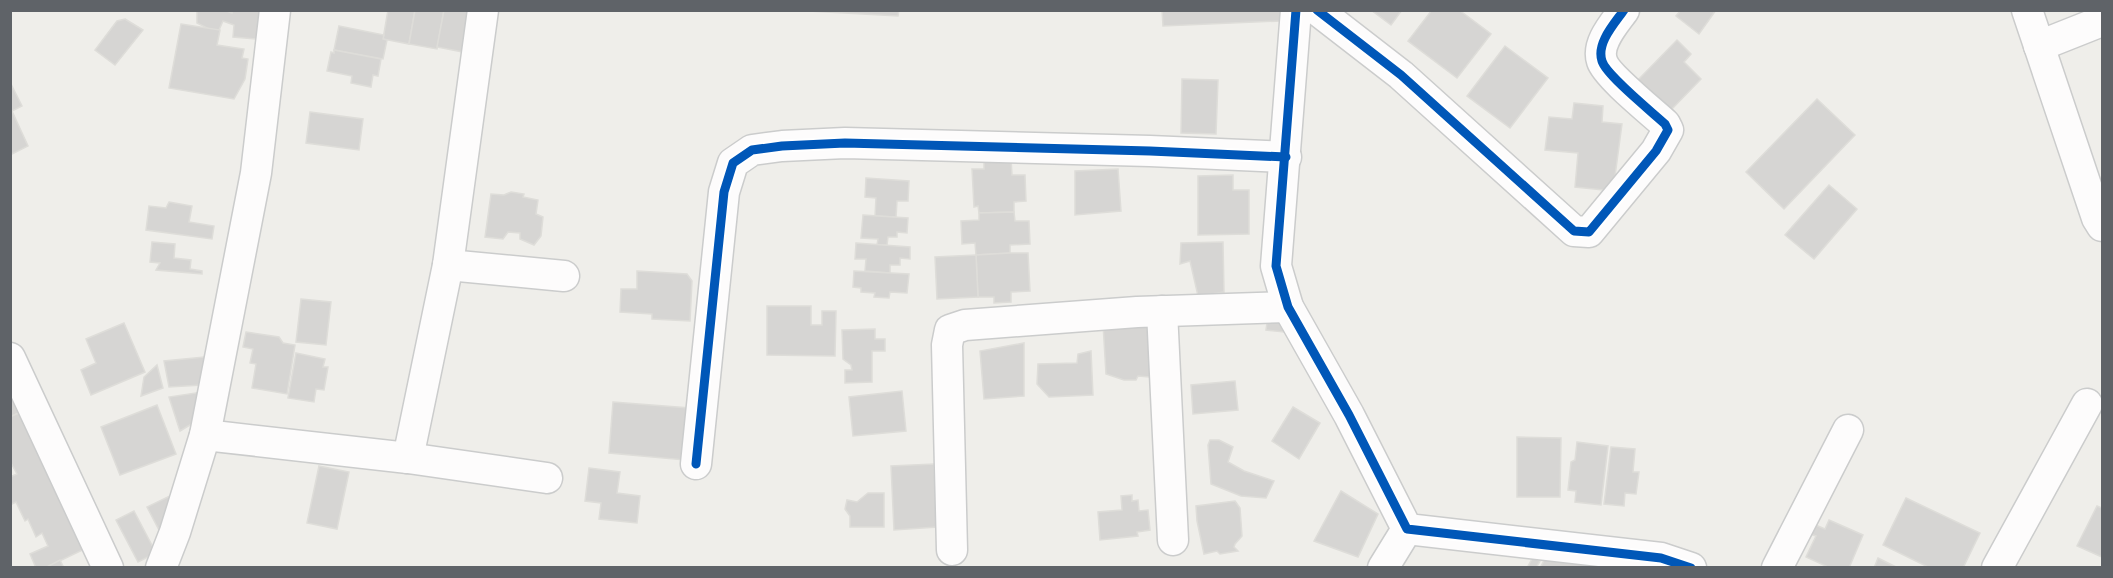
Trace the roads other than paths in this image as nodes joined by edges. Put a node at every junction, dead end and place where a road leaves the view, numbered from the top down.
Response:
1 (275, 10) edge
2 (483, 10) edge
3 (1296, 10) edge
4 (1317, 10) edge
5 (1624, 10) edge
6 (2027, 10) edge
7 (2103, 21) edge
8 (2039, 46) junction
9 (1286, 158) junction
10 (2103, 226) edge
11 (448, 265) junction
12 (564, 276) dead end
13 (1288, 308) junction
14 (1162, 311) junction
15 (10, 358) edge
16 (2087, 404) dead end
17 (1848, 430) dead end
18 (205, 435) junction
19 (408, 458) junction
20 (696, 464) dead end
21 (547, 478) dead end
22 (1407, 529) junction
23 (1173, 540) dead end
24 (952, 550) dead end
25 (108, 567) edge
26 (161, 567) edge
27 (1383, 567) edge
28 (1691, 567) edge
29 (1777, 567) edge
30 (1997, 567) edge

1 - 18 street
2 - 11 street
3 - 9 street
4 - 5 street
6 - 8 street
7 - 8 street
8 - 10 street
9 - 13 street
9 - 20 street
11 - 12 street
11 - 19 street
13 - 14 street
13 - 22 street
14 - 23 street
14 - 24 street
15 - 25 street
16 - 30 street
17 - 29 street
18 - 19 street
18 - 26 street
19 - 21 street
22 - 27 street
22 - 28 street

